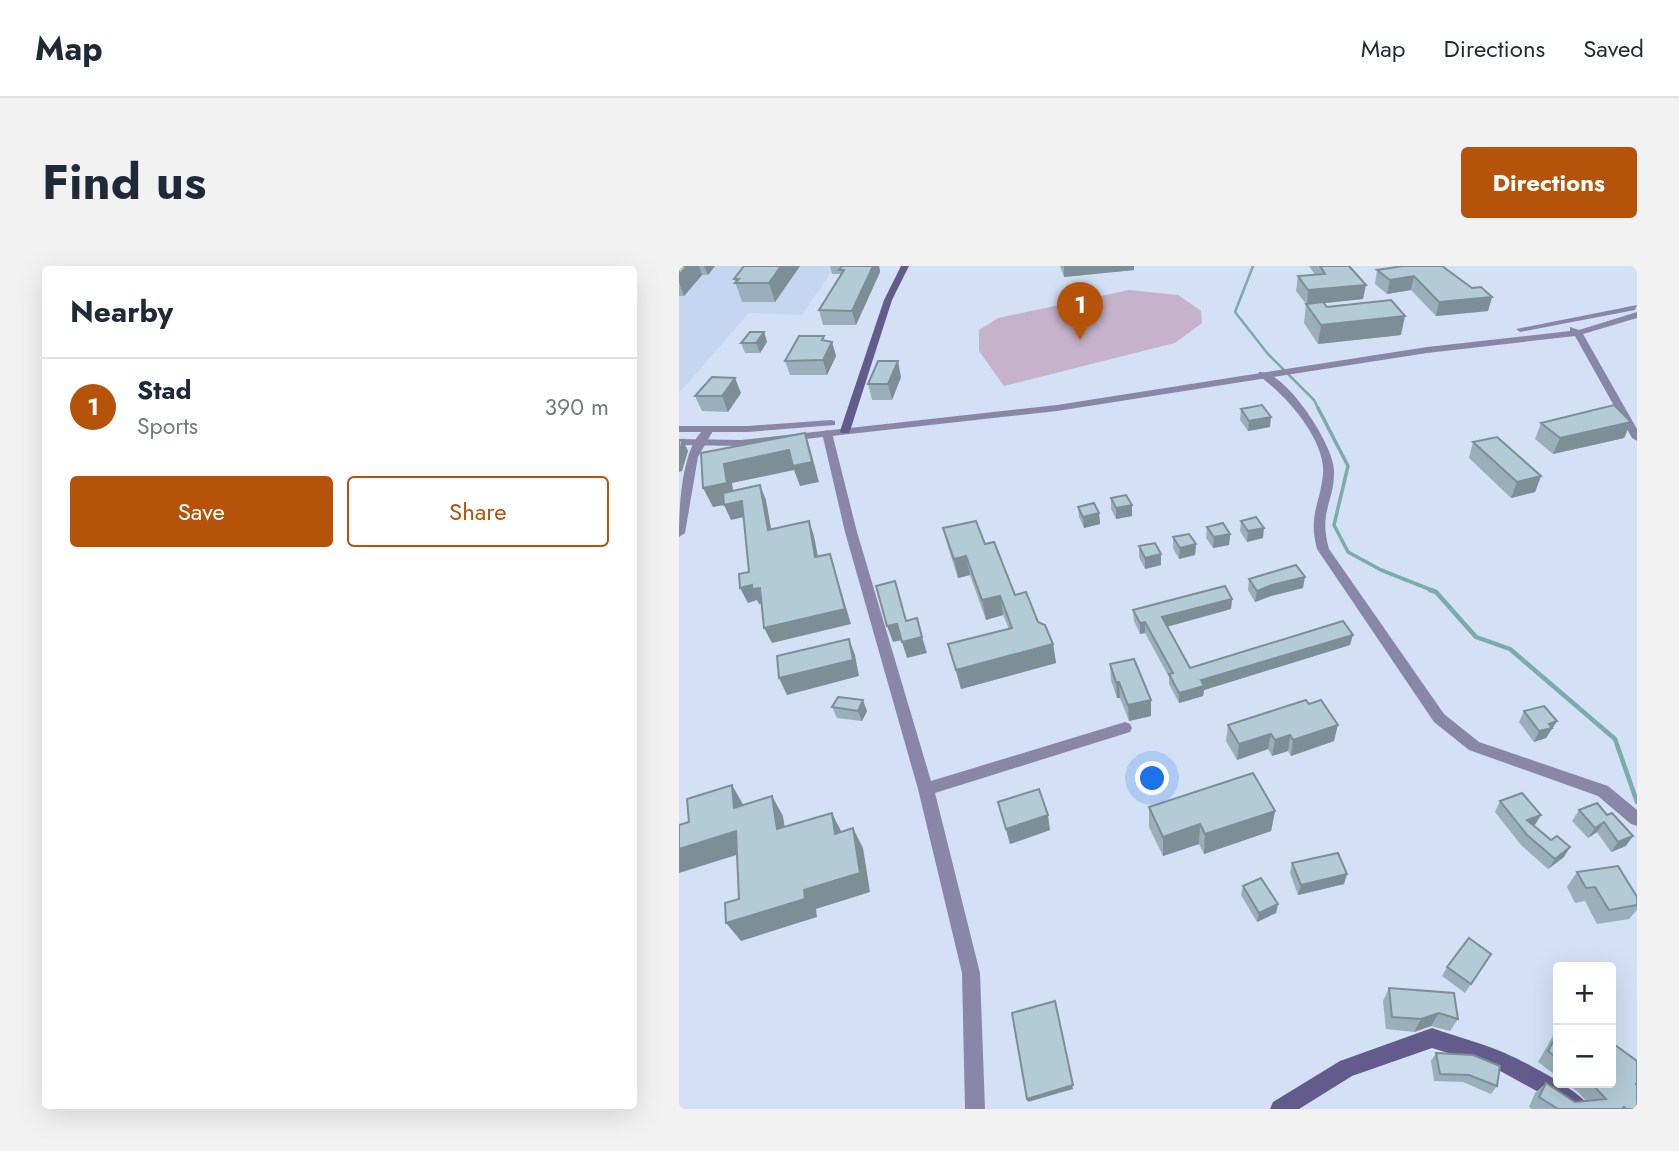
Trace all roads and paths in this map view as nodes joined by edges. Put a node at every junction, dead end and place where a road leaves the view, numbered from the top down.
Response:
1 (905, 266) edge
2 (1637, 307) edge
3 (1637, 315) edge
4 (1564, 321) junction
5 (1579, 333) junction
6 (1289, 365) junction
7 (1269, 370) junction
8 (847, 426) junction
9 (1633, 426) edge
10 (709, 429) junction
11 (680, 430) edge
12 (827, 433) junction
13 (1637, 438) edge
14 (679, 442) edge
15 (698, 443) junction
16 (679, 533) edge
17 (1125, 728) dead end
18 (926, 789) junction
19 (1637, 819) edge
20 (975, 1109) edge
21 (1280, 1109) edge
22 (1581, 1109) edge

1 - 8 main road
2 - 4 street
3 - 5 street
4 - 5 street
4 - 6 street
5 - 6 street
5 - 9 street
6 - 7 street
7 - 8 street
7 - 19 street
8 - 10 street
8 - 12 street
9 - 13 street
10 - 11 street
10 - 15 street
12 - 15 street
12 - 18 street
14 - 15 street
15 - 16 street
17 - 18 street
18 - 20 street
21 - 22 main road

